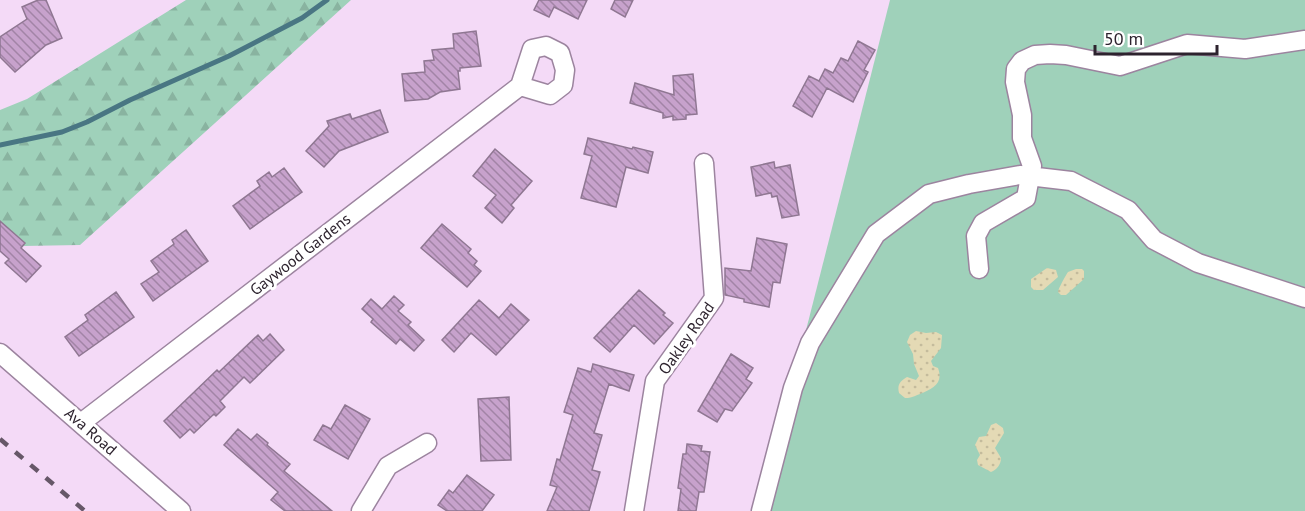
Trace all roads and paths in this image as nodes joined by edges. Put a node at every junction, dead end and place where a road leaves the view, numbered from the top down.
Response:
1 (1305, 40) edge
2 (519, 86) dead end
3 (704, 163) dead end
4 (1030, 176) junction
5 (979, 269) dead end
6 (1305, 298) edge
7 (0, 352) edge
8 (81, 423) junction
9 (427, 443) dead end
10 (181, 511) edge
11 (361, 511) edge
12 (634, 511) edge
13 (761, 511) edge

1 - 4 street
2 - 8 street, Gaywood Gardens
3 - 12 street, Oakley Road
4 - 5 street
4 - 6 street
4 - 13 street
7 - 8 street, Ava Road
8 - 10 street, Ava Road
9 - 11 street

